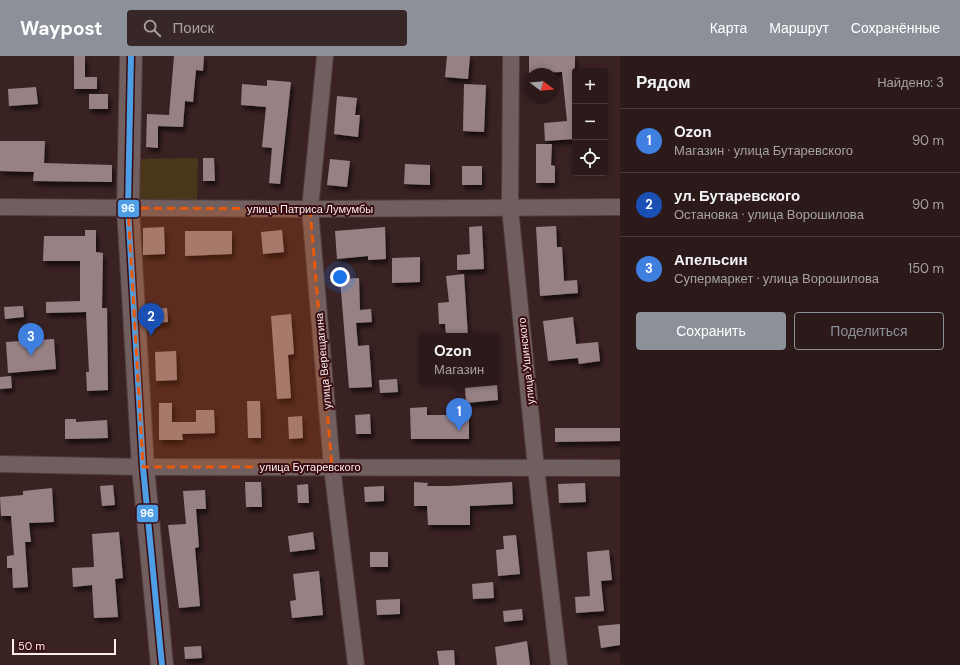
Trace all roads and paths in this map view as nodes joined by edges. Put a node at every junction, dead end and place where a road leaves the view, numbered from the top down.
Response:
1 (131, 56) edge
2 (326, 56) edge
3 (510, 56) edge
4 (0, 207) edge
5 (620, 207) edge
6 (128, 208) junction
7 (510, 208) junction
8 (310, 209) junction
9 (0, 464) edge
10 (143, 467) junction
11 (332, 467) junction
12 (536, 468) junction
13 (620, 468) edge
14 (162, 665) edge
15 (356, 665) edge
16 (559, 665) edge

1 - 6 main road
2 - 8 street, улица Верещагина
3 - 7 street, улица Ушинского
4 - 6 street, улица Патриса Лумумбы
5 - 7 street, улица Патриса Лумумбы
6 - 8 street, улица Патриса Лумумбы
6 - 10 main road
7 - 8 street, улица Патриса Лумумбы
7 - 12 street, улица Ушинского
8 - 11 street, улица Верещагина
9 - 10 street, улица Бутаревского
10 - 11 street, улица Бутаревского
10 - 14 main road
11 - 12 street, улица Бутаревского
11 - 15 street, улица Верещагина
12 - 13 street, улица Бутаревского
12 - 16 street, улица Ушинского

